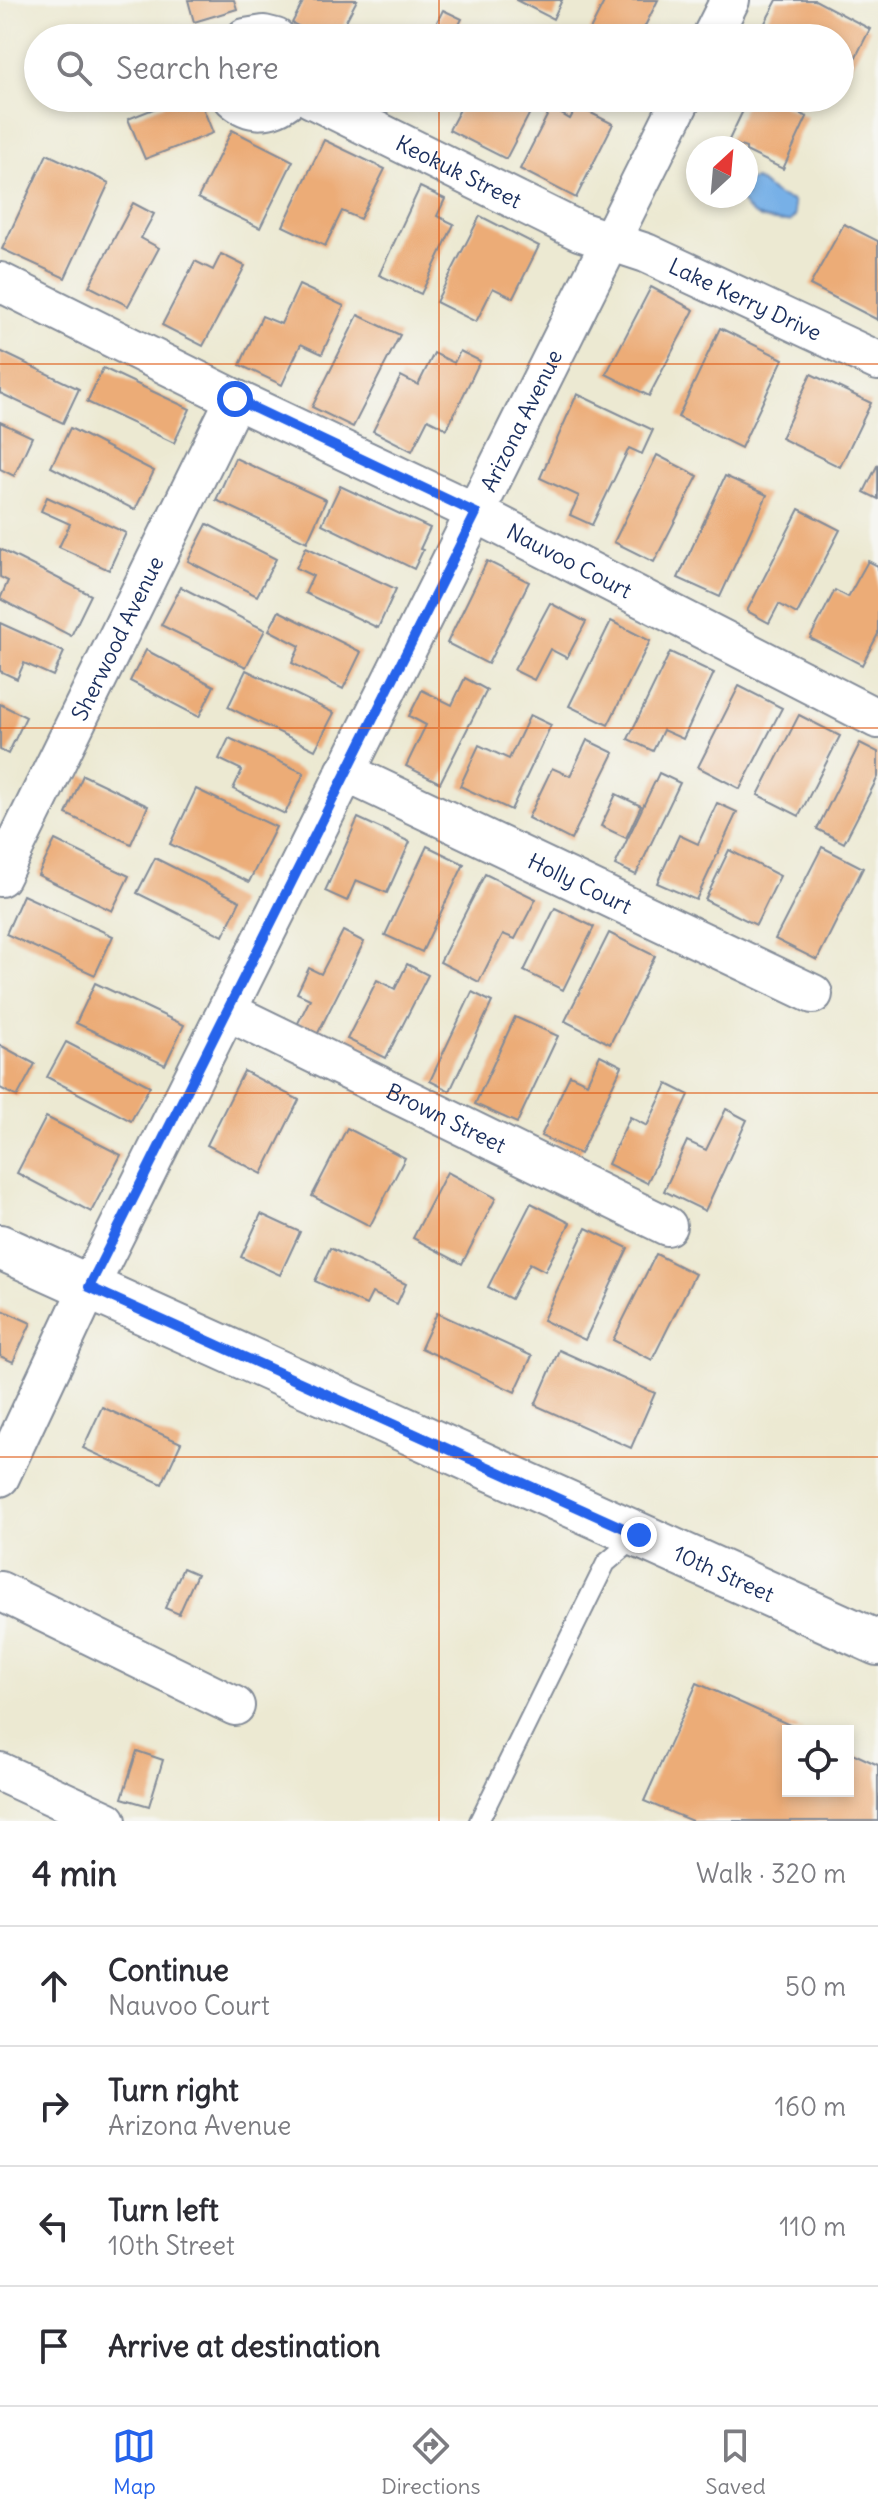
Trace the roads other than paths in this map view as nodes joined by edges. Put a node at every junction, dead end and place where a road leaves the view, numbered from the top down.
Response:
1 (730, 0) edge
2 (718, 24) edge
3 (338, 112) edge
4 (675, 112) edge
5 (611, 241) junction
6 (0, 282) edge
7 (878, 361) edge
8 (235, 399) junction
9 (476, 513) junction
10 (878, 719) edge
11 (345, 772) junction
12 (0, 877) edge
13 (813, 994) dead end
14 (227, 1011) junction
15 (667, 1226) dead end
16 (0, 1247) edge
17 (89, 1287) junction
18 (0, 1477) edge
19 (639, 1535) junction
20 (0, 1591) edge
21 (878, 1643) edge
22 (235, 1706) dead end
23 (0, 1772) edge
24 (107, 1821) edge
25 (479, 1821) edge

1 - 2 street
3 - 5 street, Keokuk Street
4 - 5 street, Arizona Avenue
5 - 7 street, Lake Kerry Drive
5 - 9 street, Arizona Avenue
6 - 8 street, Nauvoo Court
8 - 9 street, Nauvoo Court
8 - 12 street, Sherwood Avenue
9 - 10 street, Nauvoo Court
9 - 11 street, Arizona Avenue
11 - 13 street, Holly Court
11 - 14 street, Arizona Avenue
14 - 15 street, Brown Street
14 - 17 street, Arizona Avenue
16 - 17 street, 10th Street
17 - 18 street, Arizona Avenue
17 - 19 street, 10th Street
19 - 21 street, 10th Street
19 - 25 lane
20 - 22 street
23 - 24 street

